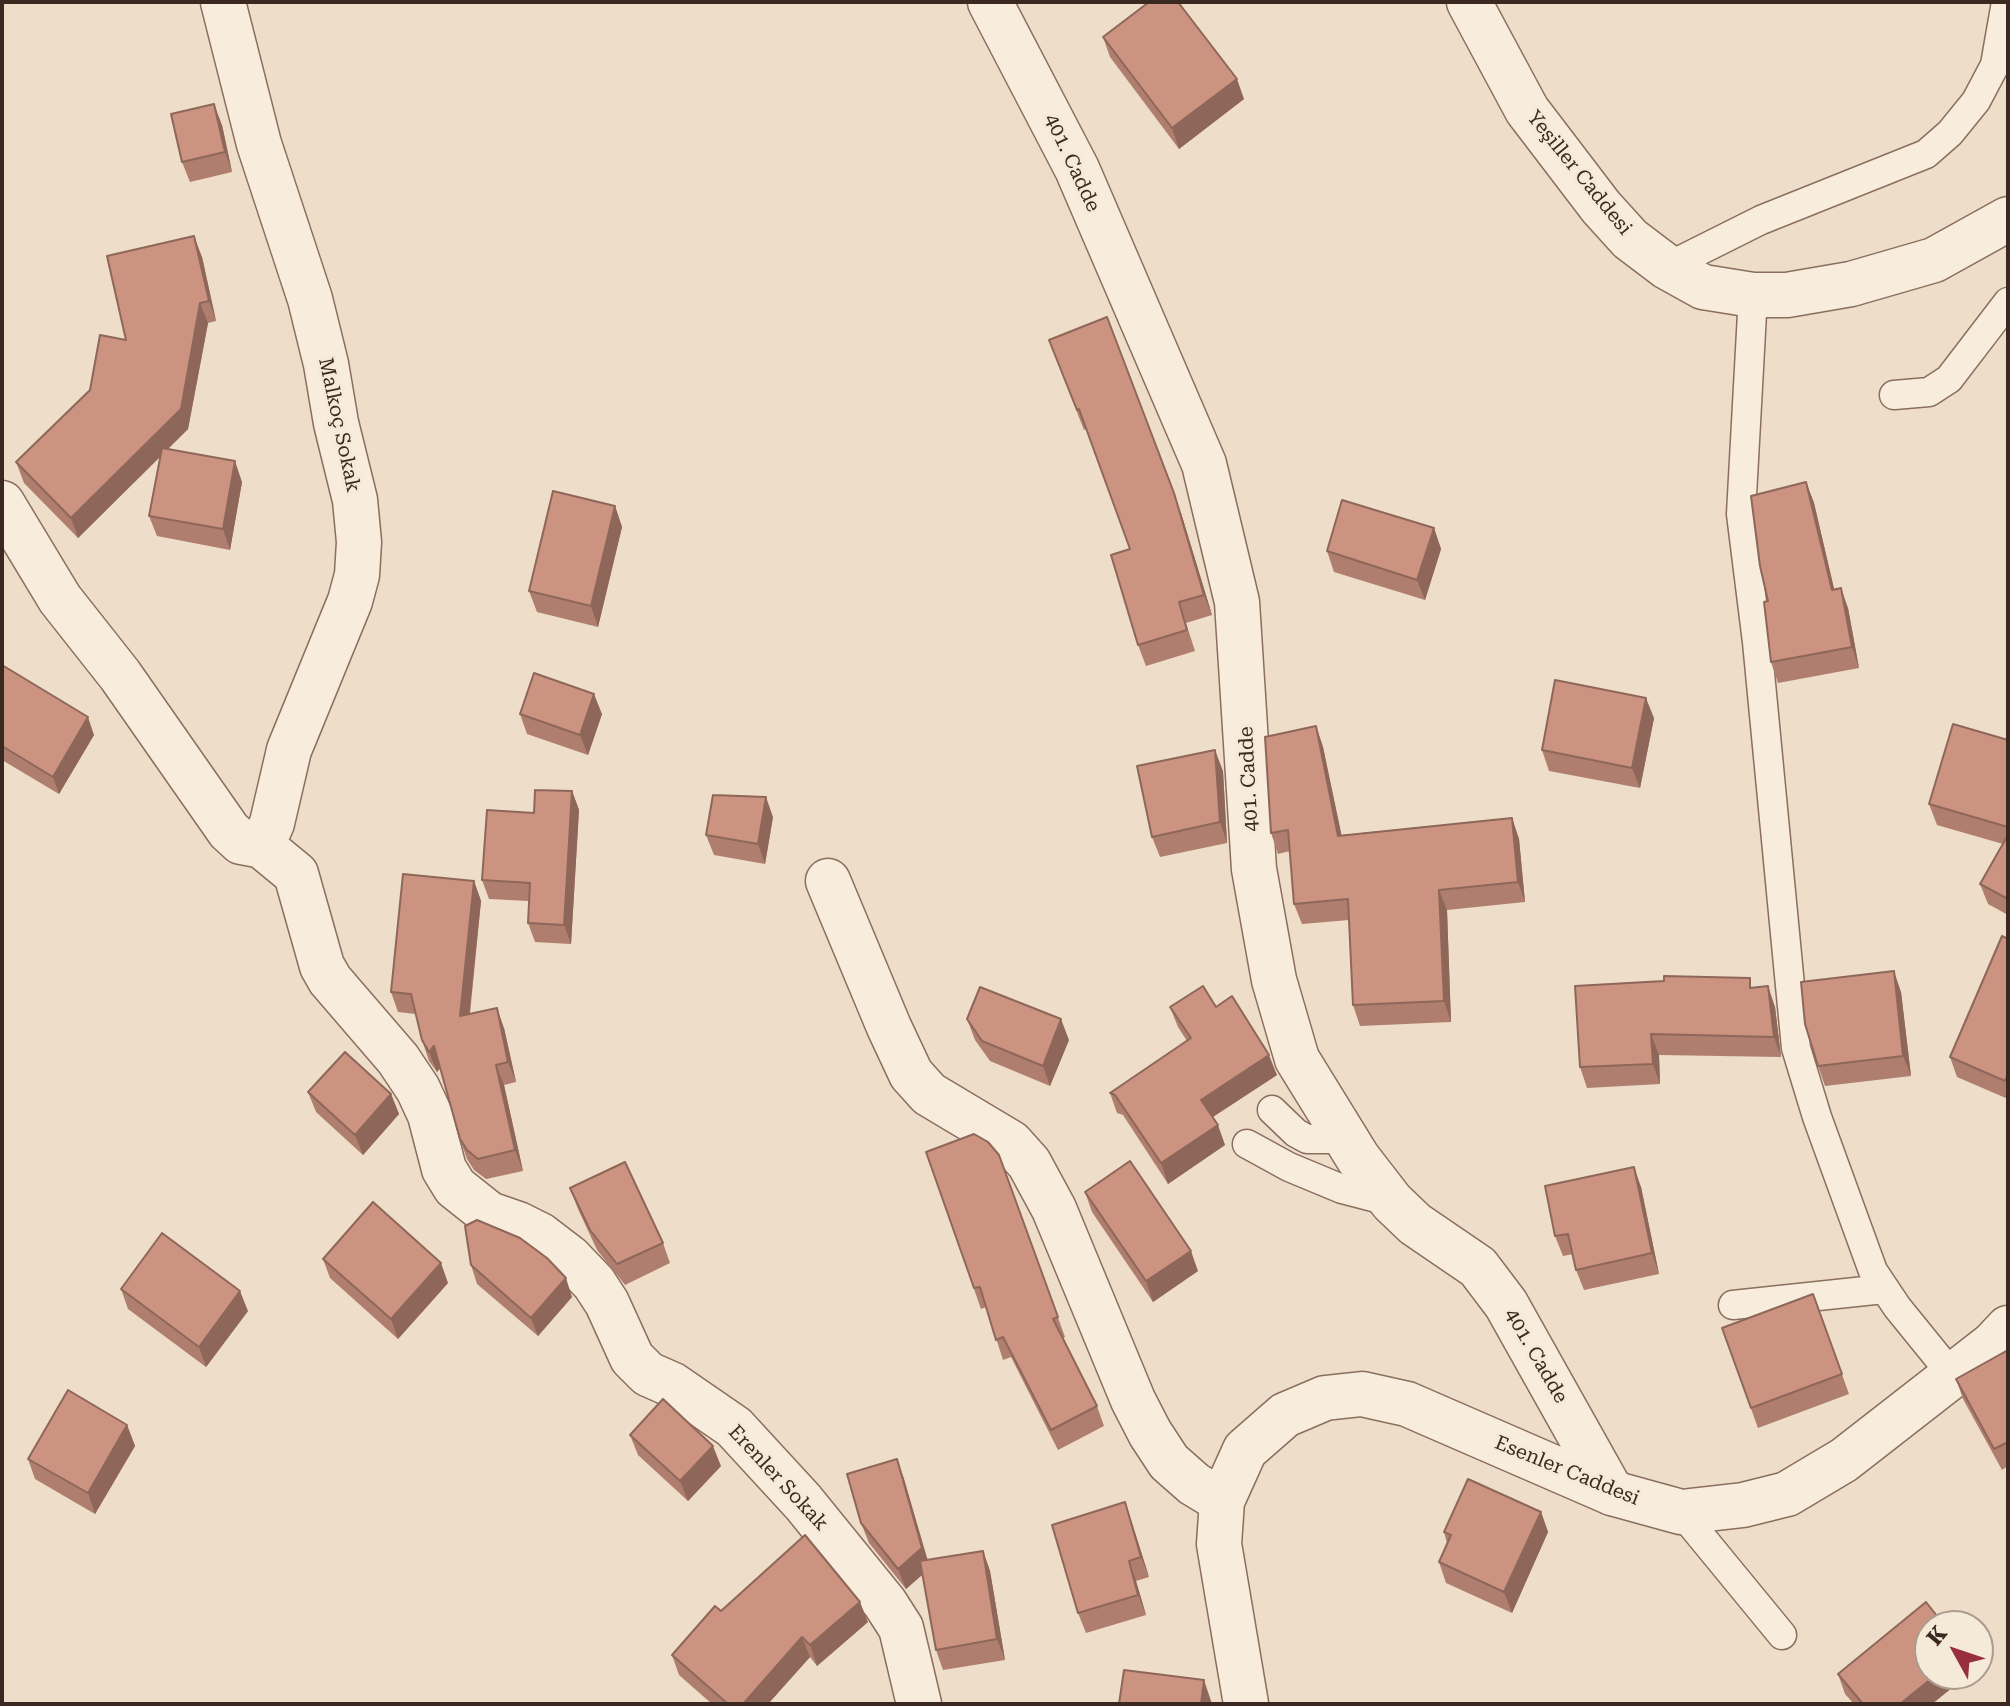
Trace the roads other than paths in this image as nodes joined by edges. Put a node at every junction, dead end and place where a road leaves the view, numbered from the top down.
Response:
1 (223, 2) edge
2 (990, 2) edge
3 (1469, 2) edge
4 (2006, 2) edge
5 (2008, 219) edge
6 (1667, 267) junction
7 (1753, 295) junction
8 (2008, 302) edge
9 (1894, 395) dead end
10 (2, 503) edge
11 (262, 846) junction
12 (828, 881) dead end
13 (1272, 1110) dead end
14 (1345, 1139) junction
15 (1247, 1144) dead end
16 (1392, 1202) junction
17 (1884, 1289) junction
18 (1733, 1305) dead end
19 (2008, 1328) edge
20 (1953, 1376) junction
21 (1612, 1493) junction
22 (1222, 1501) junction
23 (1681, 1512) junction
24 (1782, 1635) dead end
25 (919, 1704) edge
26 (1246, 1704) edge

1 - 11 street, Malkoç Sokak
2 - 14 street, 401. Cadde
3 - 6 street, Yeşiller Caddesi
4 - 6 lane
5 - 7 street, Yeşiller Caddesi
6 - 7 street, Yeşiller Caddesi
7 - 17 lane
8 - 9 lane
10 - 11 street, Erenler Sokak
11 - 25 street, Erenler Sokak
12 - 22 street
13 - 14 lane
14 - 16 street, 401. Cadde
15 - 16 lane
16 - 21 street, 401. Cadde
17 - 18 lane
17 - 20 lane
19 - 20 street, Esenler Caddesi
20 - 23 street, Esenler Caddesi
21 - 22 street, Esenler Caddesi
21 - 23 street, Esenler Caddesi
22 - 26 street
23 - 24 lane

